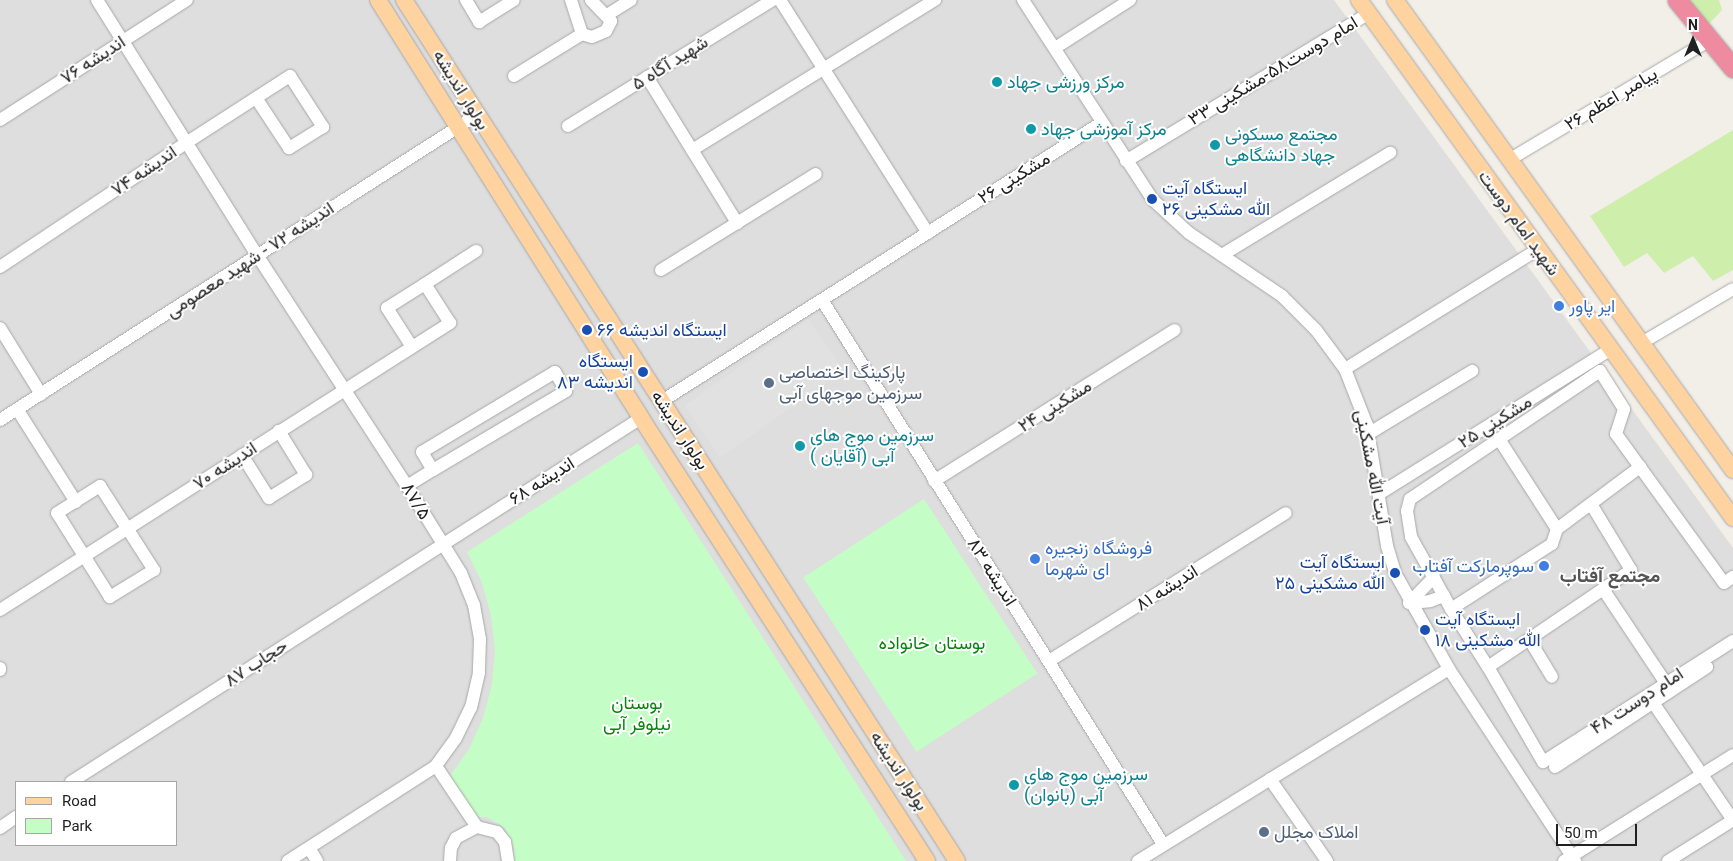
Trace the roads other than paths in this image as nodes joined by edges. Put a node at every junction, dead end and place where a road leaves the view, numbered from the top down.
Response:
1 (97, 0) edge
2 (187, 0) edge
3 (378, 0) edge
4 (404, 0) edge
5 (466, 0) edge
6 (514, 0) edge
7 (571, 0) edge
8 (591, 0) edge
9 (631, 0) edge
10 (773, 0) edge
11 (780, 0) edge
12 (935, 0) edge
13 (1023, 0) edge
14 (1130, 0) edge
15 (1395, 0) edge
16 (1677, 0) edge
17 (1364, 7) edge
18 (608, 14) junction
19 (582, 34) junction
20 (1710, 40) junction
21 (123, 41) junction
22 (1054, 48) junction
23 (1733, 68) edge
24 (825, 70) junction
25 (514, 76) dead end
26 (647, 77) junction
27 (256, 98) junction
28 (477, 116) junction
29 (0, 120) edge
30 (1101, 123) junction
31 (459, 126) junction
32 (568, 126) dead end
33 (186, 143) junction
34 (692, 150) junction
35 (1390, 154) dead end
36 (1512, 158) junction
37 (1126, 160) junction
38 (816, 174) dead end
39 (737, 223) junction
40 (928, 233) junction
41 (1537, 250) junction
42 (476, 251) dead end
43 (1222, 255) junction
44 (257, 256) junction
45 (0, 267) edge
46 (661, 270) dead end
47 (425, 284) junction
48 (1733, 288) edge
49 (822, 300) junction
50 (0, 328) edge
51 (1176, 330) dead end
52 (1643, 342) junction
53 (412, 347) junction
54 (1611, 349) junction
55 (1345, 369) junction
56 (1472, 371) dead end
57 (344, 390) junction
58 (41, 394) junction
59 (662, 401) junction
60 (17, 409) junction
61 (641, 418) junction
62 (0, 420) edge
63 (280, 431) junction
64 (1368, 434) junction
65 (1499, 439) junction
66 (242, 456) junction
67 (1640, 467) junction
68 (433, 470) junction
69 (1733, 470) edge
70 (934, 481) junction
71 (407, 486) junction
72 (1379, 494) junction
73 (76, 502) junction
74 (1591, 504) junction
75 (1286, 513) dead end
76 (1733, 518) edge
77 (127, 529) junction
78 (1557, 529) junction
79 (442, 544) junction
80 (84, 556) junction
81 (1434, 577) junction
82 (1733, 577) edge
83 (1604, 589) junction
84 (1444, 596) junction
85 (1409, 602) junction
86 (1452, 609) junction
87 (0, 610) edge
88 (1529, 640) junction
89 (1733, 642) edge
90 (1733, 650) edge
91 (1049, 661) junction
92 (1488, 667) junction
93 (1449, 669) junction
94 (1552, 677) dead end
95 (1664, 682) junction
96 (1652, 701) junction
97 (1733, 755) edge
98 (1549, 764) junction
99 (436, 766) junction
100 (1702, 776) junction
101 (1270, 779) junction
102 (73, 781) edge
103 (15, 818) edge
104 (1733, 820) edge
105 (477, 827) junction
106 (0, 828) edge
107 (1163, 844) junction
108 (309, 848) junction
109 (1321, 859) edge
110 (1570, 859) edge
111 (288, 861) edge
112 (317, 861) edge
113 (450, 861) edge
114 (508, 861) edge
115 (927, 861) edge
116 (957, 861) edge
117 (1138, 861) edge
118 (1668, 861) edge

1 - 21 street, ۸۷/۵
2 - 21 street, اندیشه ۷۶
3 - 31 main road, بولوار اندیشه
4 - 28 main road, بولوار اندیشه
5 - 6 street
7 - 19 street
8 - 18 street
9 - 18 street
10 - 26 street, شهید آگاه ۵
11 - 24 street
12 - 24 street
13 - 22 street, آیت الله مشکینی
14 - 22 street
15 - 36 main road, شهید امام دوست
16 - 20 highway
17 - 37 street, امام دوست۵۸-مشکینی ۳۳
17 - 41 main road, شهید امام دوست
18 - 19 street
19 - 25 street
20 - 23 highway
20 - 36 street, پیامبر اعظم ۲۶
21 - 29 street, اندیشه ۷۶
21 - 33 street, ۸۷/۵
22 - 30 street, آیت الله مشکینی
24 - 34 street
24 - 40 street
26 - 32 street, شهید آگاه ۵
26 - 34 street
27 - 27 street, اندیشه ۷۴
27 - 33 street, اندیشه ۷۴
28 - 31 street, اندیشه ۷۲ - شهید معصومی
28 - 59 main road, بولوار اندیشه
30 - 37 street, آیت الله مشکینی
30 - 40 street, مشکینی ۲۶
31 - 44 street, اندیشه ۷۲ - شهید معصومی
31 - 61 main road, بولوار اندیشه
33 - 44 street, ۸۷/۵
33 - 45 street, اندیشه ۷۴
34 - 39 street
35 - 43 street
36 - 52 main road, شهید امام دوست
37 - 43 street, آیت الله مشکینی
38 - 39 street
39 - 46 street
40 - 49 street
41 - 54 main road, شهید امام دوست
41 - 55 street
42 - 47 street
43 - 55 street, آیت الله مشکینی
44 - 57 street, ۸۷/۵
44 - 58 street, اندیشه ۷۲ - شهید معصومی
47 - 53 street, اندیشه ۷۰
47 - 53 street
48 - 52 street
49 - 59 street
49 - 70 street, اندیشه ۸۳
50 - 58 street
51 - 70 street, مشکینی ۲۴
52 - 69 main road, شهید امام دوست
53 - 57 street, اندیشه ۷۰
54 - 72 street, مشکینی ۲۵
54 - 76 main road, شهید امام دوست
55 - 64 street, آیت الله مشکینی
56 - 64 street
57 - 63 street, اندیشه ۷۰
57 - 71 street, ۸۷/۵
58 - 60 street, اندیشه ۷۲ - شهید معصومی
59 - 116 main road, بولوار اندیشه
60 - 62 street, اندیشه ۷۲ - شهید معصومی
60 - 73 street
61 - 79 street, اندیشه ۶۸
61 - 115 main road, بولوار اندیشه
63 - 66 street, اندیشه ۷۰
63 - 66 street
64 - 72 street, آیت الله مشکینی
65 - 67 street
65 - 78 street
65 - 81 street
66 - 77 street, اندیشه ۷۰
67 - 74 street
67 - 82 street
68 - 68 street
68 - 71 street
70 - 91 street, اندیشه ۸۳
71 - 79 street, ۸۷/۵
72 - 85 street, آیت الله مشکینی
73 - 77 street
73 - 80 street
74 - 78 street
74 - 83 street
75 - 91 street, اندیشه ۸۱
77 - 80 street, اندیشه ۷۰
77 - 80 street
78 - 86 street
79 - 99 street, ۸۷/۵
79 - 102 street, حجاب ۸۷
80 - 87 street, اندیشه ۷۰
81 - 84 street
81 - 85 street
83 - 88 street
83 - 95 street
84 - 85 street
84 - 86 street
85 - 93 street, آیت الله مشکینی
86 - 92 street
88 - 92 street
88 - 94 street
89 - 95 street, امام دوست ۴۸
90 - 96 street
91 - 107 street, اندیشه ۸۳
92 - 98 street
93 - 101 street
93 - 110 street, آیت الله مشکینی
95 - 98 street, امام دوست ۴۸
96 - 98 street
96 - 100 street
97 - 100 street
99 - 105 street
99 - 108 street
100 - 104 street
100 - 110 street
101 - 107 street
101 - 109 street
103 - 106 street
104 - 118 street
105 - 113 street
105 - 114 street
107 - 117 street
108 - 111 street
108 - 112 street

